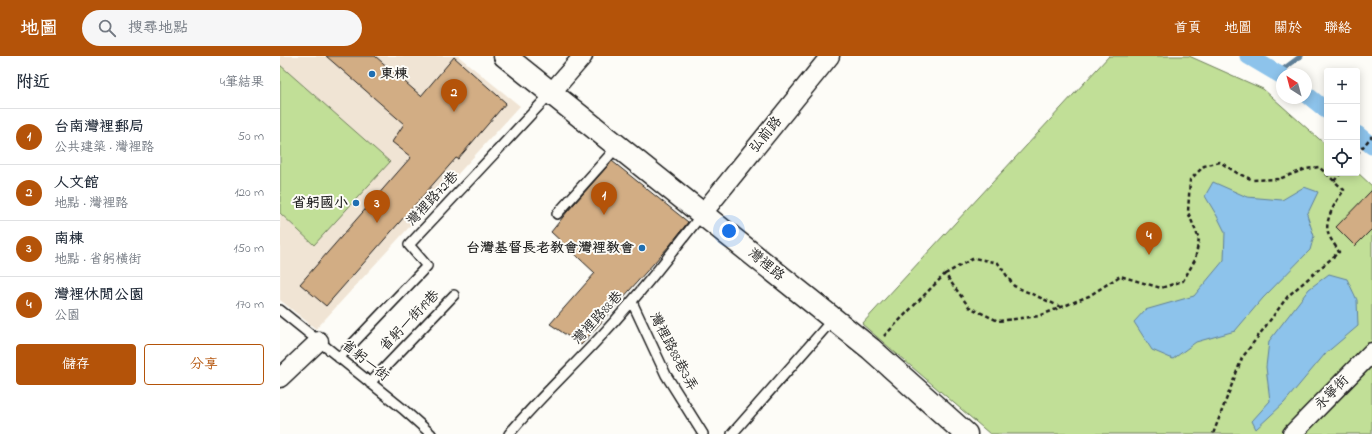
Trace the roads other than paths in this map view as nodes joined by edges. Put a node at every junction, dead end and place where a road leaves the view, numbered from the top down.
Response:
1 (504, 56) edge
2 (583, 56) edge
3 (830, 56) edge
4 (551, 93) junction
5 (617, 147) junction
6 (558, 214) dead end
7 (702, 214) junction
8 (454, 295) dead end
9 (632, 302) junction
10 (280, 310) edge
11 (833, 319) junction
12 (319, 341) junction
13 (1372, 352) edge
14 (339, 358) junction
15 (280, 378) edge
16 (370, 383) junction
17 (431, 434) edge
18 (509, 434) edge
19 (702, 434) edge
20 (732, 434) edge
21 (966, 434) edge
22 (1292, 434) edge

1 - 4 street, 灣裡路
2 - 4 street
3 - 7 street, 弘前路
4 - 5 street, 灣裡路
4 - 14 lane, 灣裡路72巷
5 - 6 lane
5 - 7 street, 灣裡路
7 - 9 lane, 灣裡路88巷
7 - 11 street, 灣裡路
8 - 16 lane, 省躬一街19巷
9 - 18 lane, 灣裡路88巷
9 - 19 lane, 灣裡路88巷3弄
10 - 12 lane, 省躬一街
11 - 20 lane
11 - 21 street, 灣裡路
12 - 14 lane, 省躬一街
12 - 15 street
13 - 22 street, 永寧街
14 - 16 lane, 省躬一街
16 - 17 lane, 省躬一街

